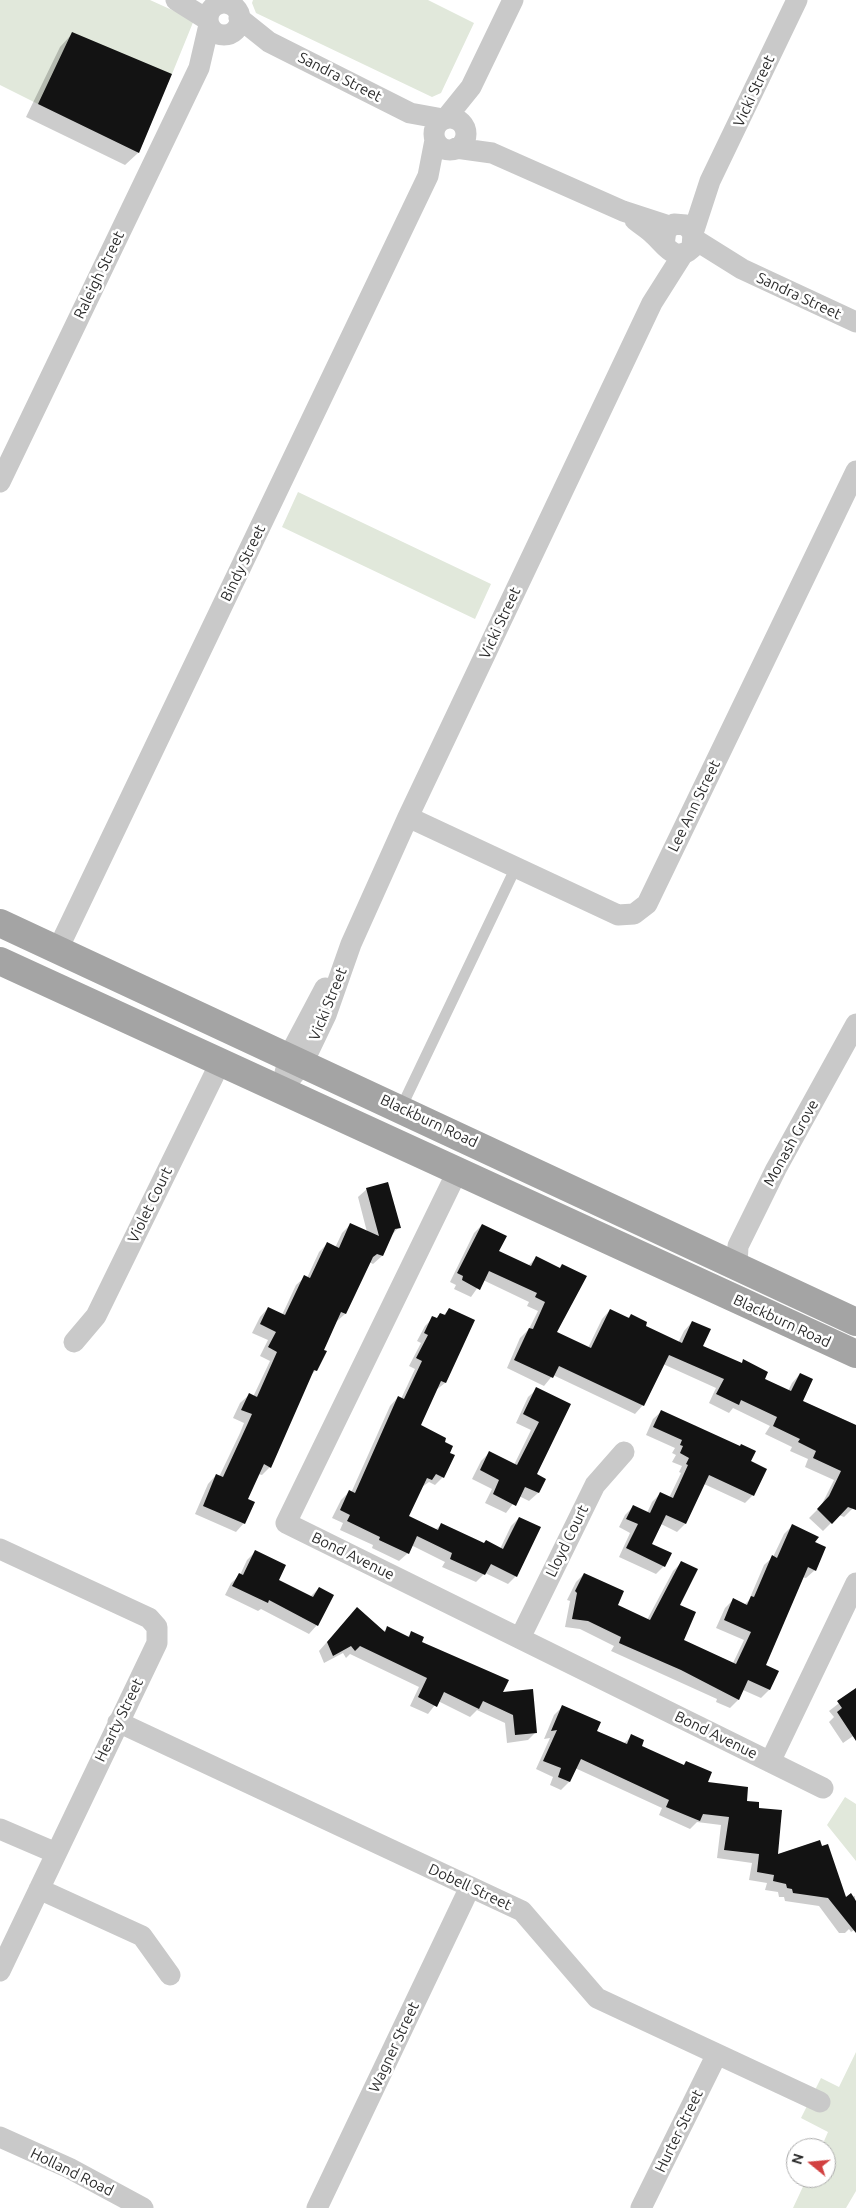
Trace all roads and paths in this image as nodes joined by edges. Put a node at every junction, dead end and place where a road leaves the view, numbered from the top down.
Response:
1 (176, 0) edge
2 (193, 0) edge
3 (512, 0) edge
4 (797, 0) edge
5 (225, 15) edge
6 (471, 87) junction
7 (440, 129) junction
8 (460, 139) junction
9 (428, 176) junction
10 (679, 240) junction
11 (856, 322) edge
12 (856, 471) edge
13 (0, 482) edge
14 (408, 817) junction
15 (516, 867) junction
16 (0, 923) edge
17 (58, 949) junction
18 (0, 961) edge
19 (856, 1024) edge
20 (849, 1057) edge
21 (296, 1059) junction
22 (220, 1063) junction
23 (281, 1090) junction
24 (401, 1108) junction
25 (457, 1172) junction
26 (737, 1266) junction
27 (856, 1322) edge
28 (74, 1342) dead end
29 (856, 1354) edge
30 (624, 1452) dead end
31 (0, 1549) edge
32 (856, 1582) edge
33 (520, 1638) junction
34 (118, 1722) junction
35 (770, 1762) junction
36 (823, 1788) dead end
37 (0, 1828) edge
38 (56, 1853) junction
39 (470, 1887) junction
40 (39, 1889) junction
41 (0, 1971) edge
42 (170, 1975) dead end
43 (717, 2054) junction
44 (820, 2102) dead end
45 (0, 2137) edge
46 (142, 2208) edge
47 (317, 2208) edge
48 (641, 2208) edge

1 - 5 street, Sandra Street
2 - 5 street, Sandra Street
3 - 6 street, Bindy Street
4 - 10 street, Vicki Street
5 - 7 street, Sandra Street
5 - 13 street, Raleigh Street
6 - 7 street, Bindy Street
6 - 8 street, Bindy Street
7 - 8 street
7 - 8 street
7 - 9 street, Bindy Street
8 - 9 street, Bindy Street
8 - 10 street, Sandra Street
9 - 17 street, Bindy Street
10 - 11 street, Sandra Street
10 - 14 street, Vicki Street
12 - 15 street, Lee Ann Street
14 - 15 street, Lee Ann Street
14 - 21 street, Vicki Street
15 - 24 lane
16 - 17 main road, Blackburn Road
17 - 21 main road, Blackburn Road
18 - 22 main road, Blackburn Road
19 - 20 street, Monash Grove
20 - 26 street, Monash Grove
21 - 23 street, Vicki Street
21 - 24 main road, Blackburn Road
22 - 23 main road, Blackburn Road
22 - 28 street, Violet Court
23 - 25 main road, Blackburn Road
24 - 26 main road, Blackburn Road
25 - 29 main road, Blackburn Road
25 - 33 street, Bond Avenue
26 - 27 main road, Blackburn Road
30 - 33 street, Lloyd Court
31 - 34 street, Hearty Street
32 - 35 street, Bond Avenue
33 - 35 street, Bond Avenue
34 - 38 street, Hearty Street
34 - 39 street, Dobell Street
35 - 36 street, Bond Avenue
37 - 38 street
38 - 40 street, Hearty Street
39 - 43 street, Dobell Street
39 - 47 street, Wagner Street
40 - 41 street, Hearty Street
40 - 42 street
43 - 44 street, Dobell Street
43 - 48 street, Hurter Street
45 - 46 street, Holland Road

